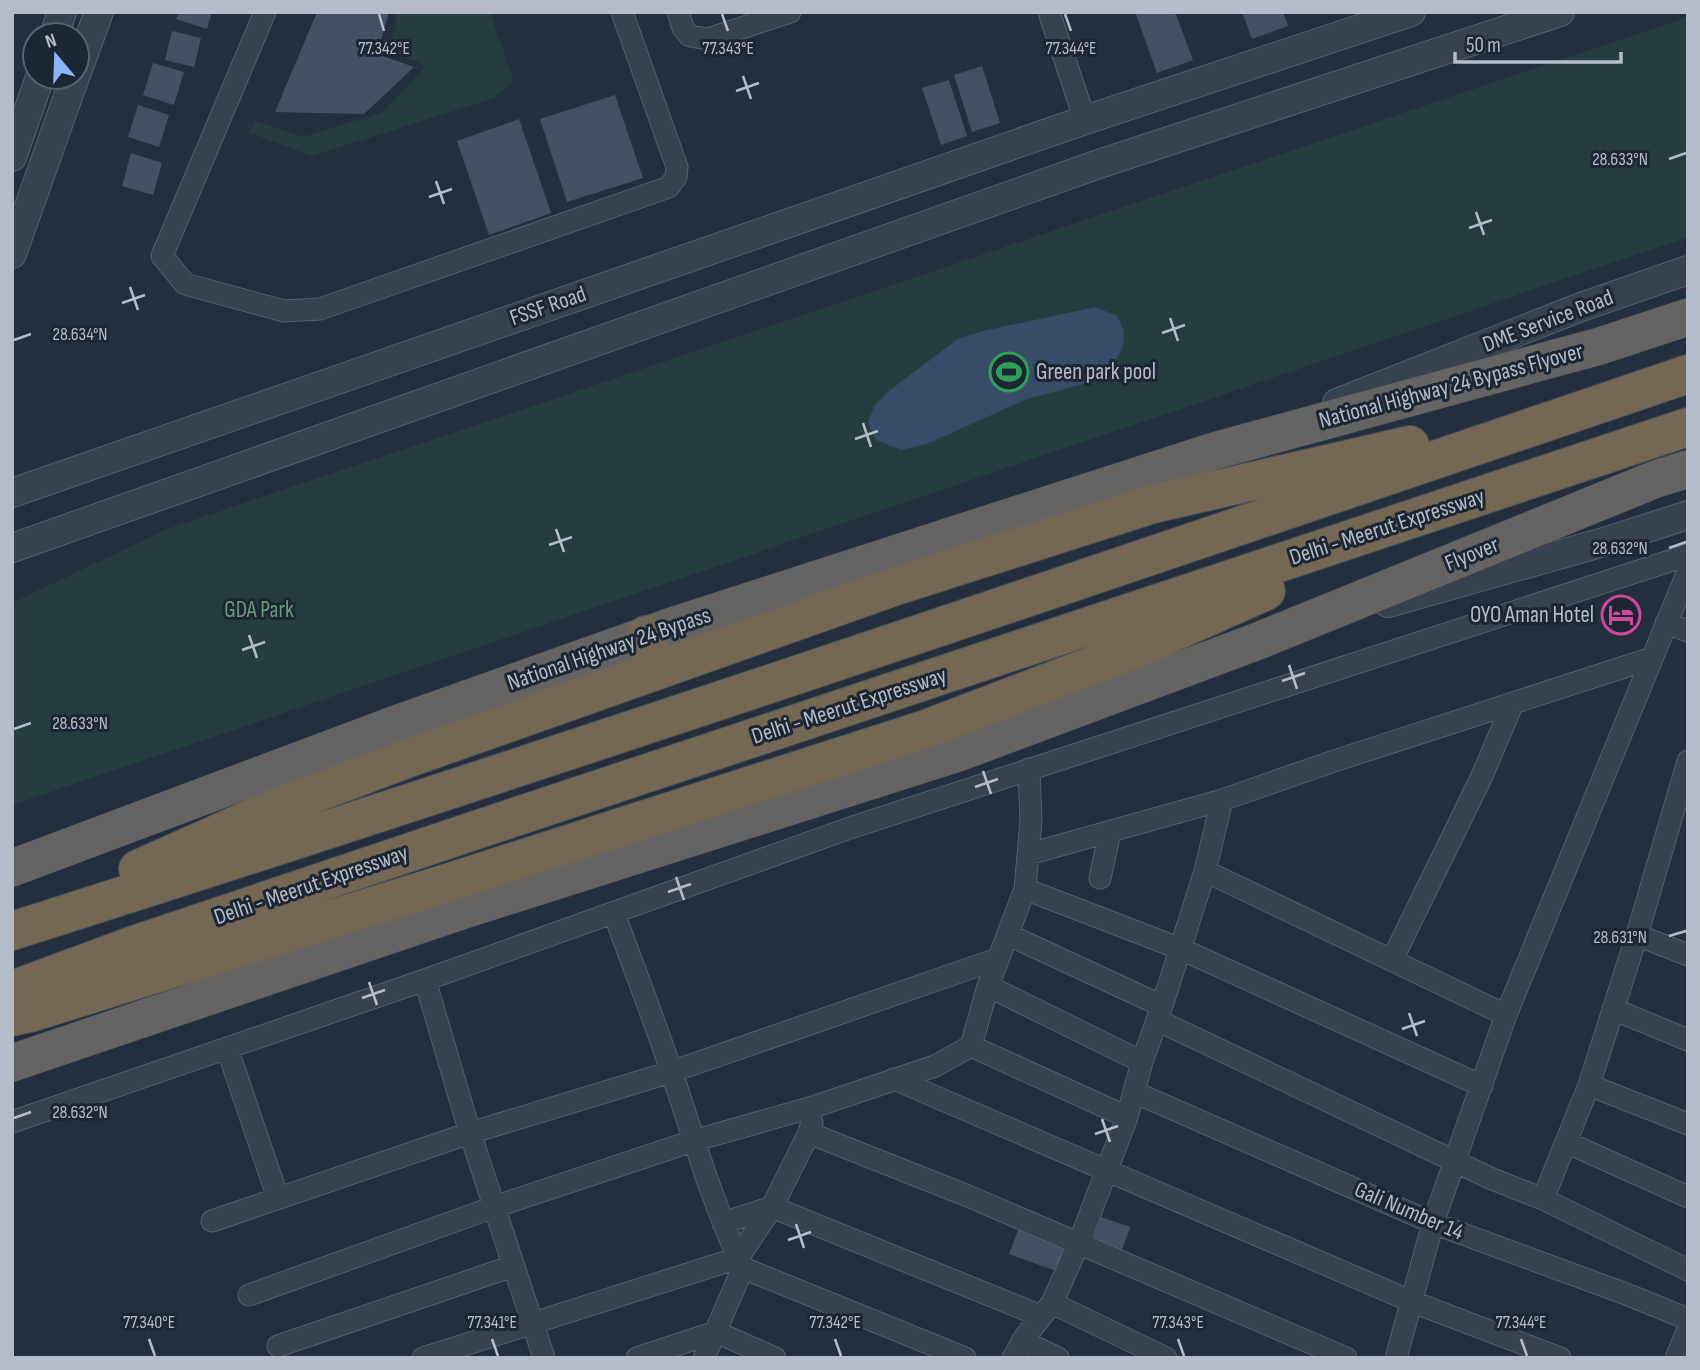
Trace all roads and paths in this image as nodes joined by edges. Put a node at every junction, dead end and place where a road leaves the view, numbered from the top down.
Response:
1 (99, 12) edge
2 (265, 12) edge
3 (622, 12) edge
4 (678, 12) edge
5 (790, 12) edge
6 (1049, 12) edge
7 (1412, 12) edge
8 (1560, 12) edge
9 (91, 34) edge
10 (35, 91) edge
11 (70, 91) edge
12 (1085, 120) junction
13 (12, 157) edge
14 (12, 254) edge
15 (1688, 270) edge
16 (1688, 317) edge
17 (1688, 373) edge
18 (1610, 400) junction
19 (1688, 426) edge
20 (1214, 451) junction
21 (1672, 474) edge
22 (12, 493) edge
23 (1463, 502) junction
24 (1688, 515) edge
25 (12, 548) edge
26 (1688, 555) edge
27 (1688, 571) edge
28 (1666, 623) junction
29 (1688, 631) edge
30 (1258, 641) junction
31 (651, 653) junction
32 (1652, 658) junction
33 (1512, 705) junction
34 (1688, 761) edge
35 (1029, 769) junction
36 (1684, 789) edge
37 (1222, 800) junction
38 (718, 811) junction
39 (1110, 832) junction
40 (1029, 854) junction
41 (12, 869) edge
42 (1205, 871) junction
43 (1100, 878) dead end
44 (1025, 889) junction
45 (614, 913) junction
46 (12, 925) edge
47 (12, 931) edge
48 (1009, 935) junction
49 (1637, 935) junction
50 (1181, 949) junction
51 (1688, 955) edge
52 (997, 959) junction
53 (1392, 960) junction
54 (425, 980) junction
55 (988, 986) junction
56 (12, 990) edge
57 (1613, 1009) junction
58 (1160, 1013) junction
59 (1506, 1015) junction
60 (12, 1017) edge
61 (1688, 1040) edge
62 (971, 1046) junction
63 (227, 1048) junction
64 (1142, 1062) junction
65 (12, 1063) edge
66 (671, 1072) junction
67 (894, 1079) junction
68 (1588, 1085) junction
69 (1482, 1086) junction
70 (1135, 1091) junction
71 (816, 1106) junction
72 (1127, 1116) junction
73 (12, 1122) edge
74 (1688, 1125) edge
75 (470, 1133) junction
76 (809, 1133) junction
77 (693, 1141) junction
78 (1566, 1142) junction
79 (1455, 1161) junction
80 (1107, 1171) junction
81 (1688, 1197) edge
82 (278, 1198) junction
83 (1543, 1199) junction
84 (494, 1206) junction
85 (772, 1207) junction
86 (212, 1220) dead end
87 (723, 1223) junction
88 (1433, 1223) junction
89 (1079, 1243) junction
90 (741, 1263) junction
91 (513, 1266) junction
92 (1688, 1270) edge
93 (250, 1295) dead end
94 (1413, 1302) junction
95 (1047, 1310) junction
96 (1688, 1319) edge
97 (533, 1323) junction
98 (1688, 1329) edge
99 (716, 1332) junction
100 (278, 1346) dead end
101 (1017, 1350) edge
102 (423, 1358) edge
103 (544, 1358) edge
104 (637, 1358) edge
105 (704, 1358) edge
106 (775, 1358) edge
107 (965, 1358) edge
108 (1058, 1358) edge
109 (1166, 1358) edge
110 (1346, 1358) edge
111 (1396, 1358) edge
112 (1560, 1358) edge
113 (1676, 1358) edge

1 - 9 street
2 - 3 street
4 - 5 street
6 - 12 street
7 - 12 street, FSSF Road
8 - 25 street
10 - 13 street
11 - 14 street
12 - 22 street, FSSF Road
15 - 20 street, DME Service Road
16 - 20 highway, National Highway 24 Bypass Flyover
17 - 18 highway, Delhi - Meerut Expressway
18 - 31 highway
18 - 47 highway, Delhi - Meerut Expressway
19 - 23 highway, Delhi - Meerut Expressway
20 - 31 highway, National Highway 24 Bypass
21 - 30 highway, Flyover
23 - 38 highway
23 - 56 highway, Delhi - Meerut Expressway
24 - 30 street
26 - 35 street
27 - 28 street
28 - 29 street
28 - 32 street
30 - 38 highway, Flyover
31 - 41 highway, National Highway 24 Bypass
31 - 46 highway
32 - 33 street
32 - 59 street
33 - 37 street
33 - 53 street
34 - 36 street
35 - 40 street
35 - 45 street
36 - 49 street
37 - 39 street
37 - 42 street
38 - 60 highway
38 - 65 highway, Flyover
39 - 40 street
39 - 43 street
40 - 44 street
42 - 50 street
42 - 53 street
44 - 48 street
44 - 50 street
45 - 54 street
45 - 66 street
48 - 52 street
48 - 58 street
49 - 51 street
49 - 57 street
50 - 58 street
50 - 69 street
52 - 55 street
52 - 66 street
53 - 59 street
54 - 63 street
54 - 75 street
55 - 62 street
55 - 64 street
57 - 61 street
57 - 68 street
58 - 64 street
58 - 79 street
59 - 69 street
62 - 67 street
62 - 72 street
63 - 73 street
63 - 82 street
64 - 70 street
66 - 75 street
66 - 77 street
67 - 71 street
67 - 80 street
68 - 74 street
68 - 78 street
69 - 79 street
70 - 72 street
70 - 88 street, Gali Number 14
71 - 76 street
71 - 77 street
72 - 80 street
75 - 82 street
75 - 84 street
76 - 85 street
76 - 89 street
77 - 84 street
77 - 87 street
78 - 81 street
78 - 83 street
79 - 83 street
79 - 88 street
80 - 89 street
80 - 94 street
82 - 86 street
83 - 92 street
84 - 91 street
84 - 93 street
85 - 87 street
85 - 90 street
85 - 95 street
87 - 90 street
88 - 94 street
88 - 96 street, Gali Number 14
89 - 95 street
89 - 110 street
90 - 97 street
90 - 99 street
90 - 107 street
91 - 97 street
91 - 100 street
94 - 111 street
94 - 112 street
95 - 101 street
95 - 109 street
97 - 102 street
97 - 103 street
98 - 113 street
99 - 104 street
99 - 105 street
99 - 106 street
101 - 108 street

